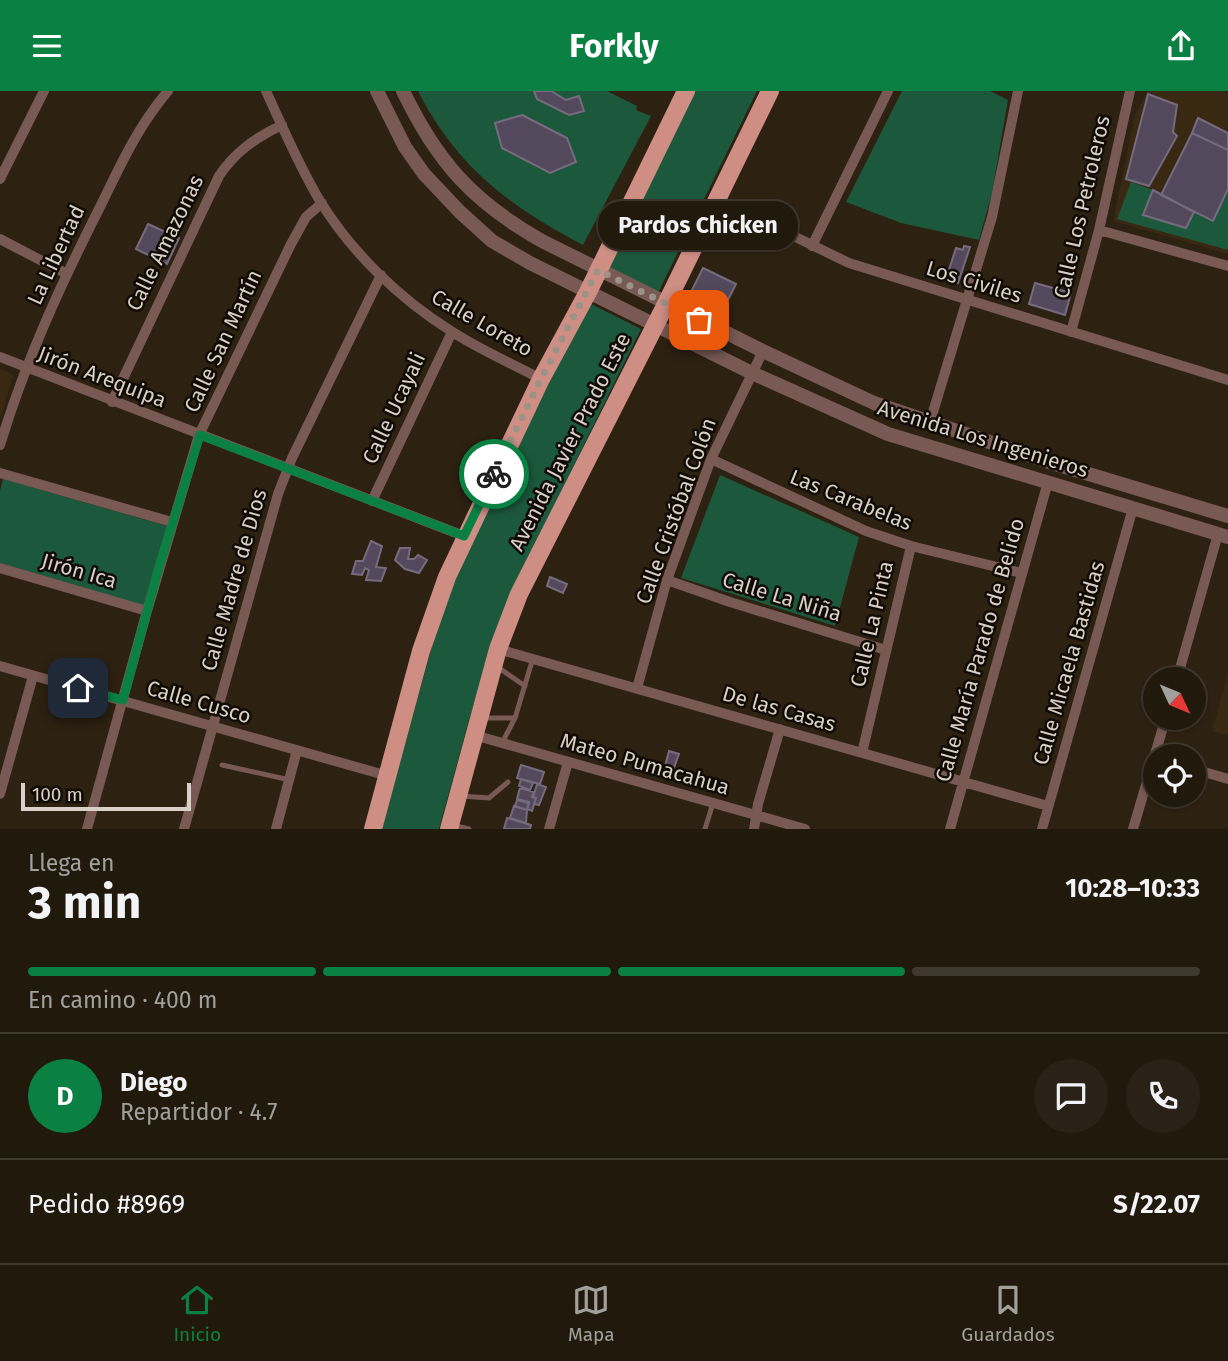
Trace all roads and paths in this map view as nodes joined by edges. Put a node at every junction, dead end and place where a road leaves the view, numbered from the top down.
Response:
1 (44, 91) edge
2 (168, 91) edge
3 (266, 91) edge
4 (377, 91) edge
5 (403, 91) edge
6 (686, 91) edge
7 (770, 91) edge
8 (888, 91) edge
9 (1018, 91) edge
10 (1130, 91) edge
11 (282, 125) junction
12 (0, 179) edge
13 (717, 199) junction
14 (322, 203) junction
15 (1100, 230) junction
16 (0, 239) edge
17 (812, 246) junction
18 (1228, 266) edge
19 (598, 270) junction
20 (67, 274) junction
21 (381, 275) junction
22 (588, 292) junction
23 (968, 300) junction
24 (666, 304) junction
25 (655, 326) junction
26 (452, 332) junction
27 (1071, 332) junction
28 (763, 351) junction
29 (0, 357) edge
30 (26, 368) junction
31 (752, 373) junction
32 (541, 379) junction
33 (1228, 380) edge
34 (112, 402) junction
35 (930, 422) junction
36 (200, 435) junction
37 (0, 445) edge
38 (711, 459) junction
39 (288, 469) junction
40 (0, 473) edge
41 (1048, 482) junction
42 (372, 501) junction
43 (1133, 508) junction
44 (1228, 516) edge
45 (172, 522) junction
46 (464, 536) junction
47 (1223, 536) edge
48 (911, 546) junction
49 (0, 568) edge
50 (1022, 573) junction
51 (667, 580) junction
52 (147, 611) junction
53 (886, 650) junction
54 (496, 656) junction
55 (533, 658) junction
56 (0, 667) edge
57 (1181, 667) edge
58 (33, 676) junction
59 (525, 686) junction
60 (637, 688) junction
61 (123, 700) junction
62 (515, 718) junction
63 (213, 727) junction
64 (476, 727) junction
65 (780, 729) junction
66 (502, 743) junction
67 (298, 750) junction
68 (862, 753) junction
69 (568, 762) junction
70 (222, 765) dead end
71 (1206, 773) edge
72 (388, 776) junction
73 (1228, 779) edge
74 (290, 780) junction
75 (508, 782) dead end
76 (963, 782) junction
77 (0, 794) edge
78 (458, 795) junction
79 (1143, 797) edge
80 (713, 803) junction
81 (1048, 806) junction
82 (756, 815) junction
83 (449, 827) edge
84 (87, 829) edge
85 (184, 829) edge
86 (276, 829) edge
87 (373, 829) edge
88 (469, 829) edge
89 (549, 829) edge
90 (705, 829) edge
91 (754, 829) edge
92 (805, 829) edge
93 (950, 829) edge
94 (1042, 829) edge
95 (1133, 829) edge

1 - 12 street
2 - 20 street, La Libertad
3 - 11 street, Calle Loreto
4 - 22 street, Avenida Los Ingenieros
5 - 19 street, Avenida Los Ingenieros
6 - 19 main road
7 - 13 main road, Avenida Javier Prado Este
8 - 17 street
9 - 23 street
10 - 15 street, Calle Los Petroleros
11 - 14 street, Calle Loreto
11 - 34 street, Calle Amazonas
13 - 17 street, Los Civiles
13 - 24 main road, Avenida Javier Prado Este
14 - 21 street, Calle Loreto
14 - 36 street, Calle San Martín
15 - 18 street
15 - 27 street, Calle Los Petroleros
16 - 20 street
17 - 23 street, Los Civiles
19 - 22 main road
19 - 24 street, Avenida Los Ingenieros
20 - 30 street, La Libertad
21 - 26 street, Calle Loreto
21 - 39 street, Calle Madre de Dios
22 - 25 street, Avenida Los Ingenieros
22 - 32 main road
23 - 27 street, Los Civiles
23 - 35 street
24 - 25 main road, Avenida Javier Prado Este
24 - 28 street, Avenida Los Ingenieros
25 - 31 street, Avenida Los Ingenieros
25 - 54 main road, Avenida Javier Prado Este
26 - 32 street, Calle Loreto
26 - 42 street, Calle Ucayali
27 - 33 street, Los Civiles
28 - 31 street, Calle Cristóbal Colón
28 - 35 street, Avenida Los Ingenieros
29 - 30 street, Jirón Arequipa
30 - 34 street, Jirón Arequipa
30 - 37 street, La Libertad
31 - 38 street, Calle Cristóbal Colón
31 - 41 street, Avenida Los Ingenieros
32 - 46 main road
34 - 36 street, Jirón Arequipa
35 - 44 street, Avenida Los Ingenieros
36 - 39 street, Jirón Arequipa
36 - 45 street, Calle San Martín
38 - 48 street, Las Carabelas
38 - 51 street, Calle Cristóbal Colón
39 - 42 street, Jirón Arequipa
39 - 63 street, Calle Madre de Dios
40 - 45 street
41 - 43 street, Avenida Los Ingenieros
41 - 50 street, Calle María Parado de Belido
42 - 46 street, Jirón Arequipa
43 - 47 street, Avenida Los Ingenieros
43 - 81 street, Calle Micaela Bastidas
45 - 52 street, Calle San Martín
46 - 72 main road
47 - 57 street
48 - 50 street, Las Carabelas
48 - 53 street, Calle La Pinta
49 - 52 street, Jirón Ica
50 - 76 street, Calle María Parado de Belido
51 - 53 street, Calle La Niña
51 - 60 street, Calle Cristóbal Colón
52 - 61 street, Calle San Martín
53 - 68 street, Calle La Pinta
54 - 55 street, De las Casas
54 - 59 lane
54 - 64 main road, Avenida Javier Prado Este
55 - 59 lane
55 - 60 street, De las Casas
56 - 58 street, Calle Cusco
58 - 61 street, Calle Cusco
58 - 77 street
59 - 62 lane
60 - 65 street, De las Casas
61 - 63 street, Calle Cusco
61 - 84 street, Calle San Martín
62 - 64 lane
62 - 66 lane
63 - 67 street, Calle Cusco
63 - 85 street, Calle Madre de Dios
64 - 66 street, Mateo Pumacahua
64 - 78 main road, Avenida Javier Prado Este
65 - 68 street, De las Casas
65 - 82 street
66 - 69 street, Mateo Pumacahua
67 - 72 street, Calle Cusco
67 - 74 street
68 - 76 street, De las Casas
69 - 80 street, Mateo Pumacahua
69 - 89 street
70 - 74 lane
71 - 73 street
72 - 87 main road
74 - 86 street
75 - 78 lane
76 - 81 street, De las Casas
76 - 93 street, Calle María Parado de Belido
78 - 83 main road, Avenida Javier Prado Este
79 - 95 street
80 - 82 street, Mateo Pumacahua
80 - 90 lane
81 - 94 street, Calle Micaela Bastidas
82 - 91 street
82 - 92 street, Mateo Pumacahua
83 - 88 lane

